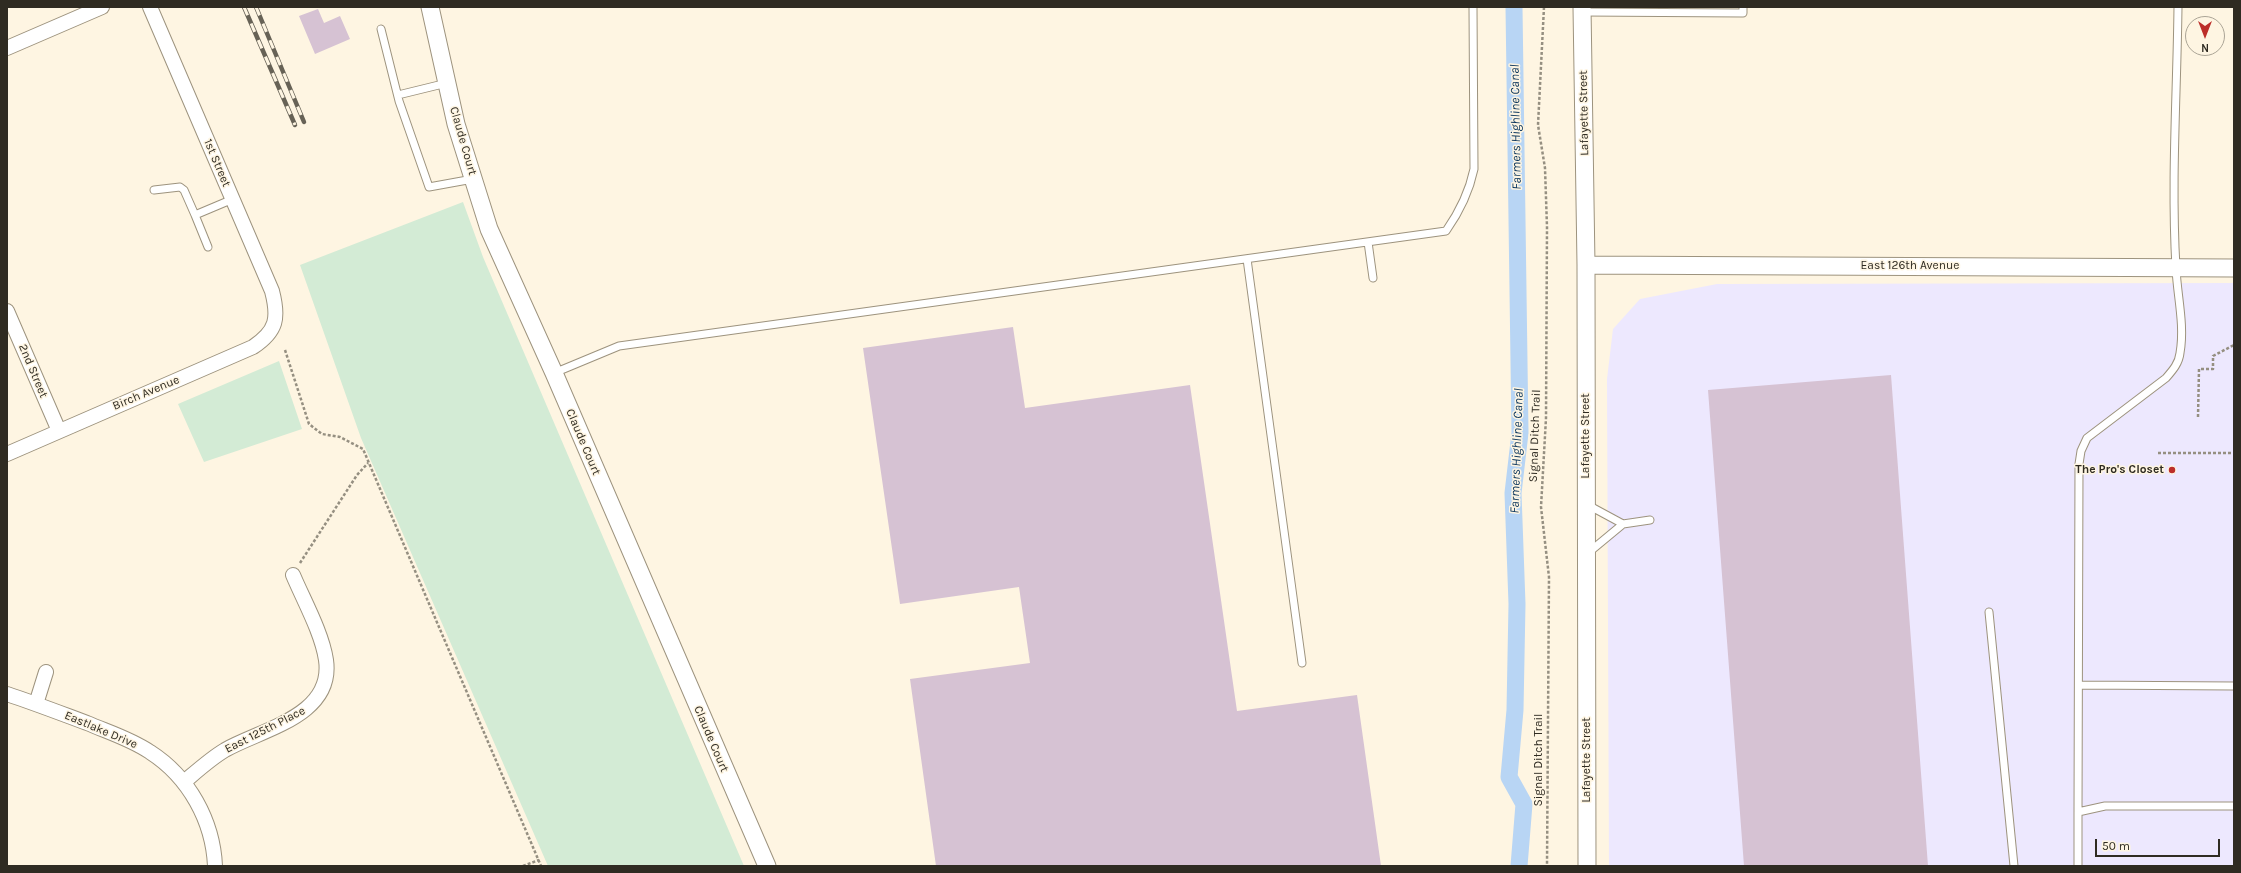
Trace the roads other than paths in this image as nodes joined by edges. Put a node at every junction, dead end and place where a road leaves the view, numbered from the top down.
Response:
1 (102, 7) edge
2 (150, 7) edge
3 (430, 7) edge
4 (1473, 7) edge
5 (1743, 7) edge
6 (2178, 7) edge
7 (1582, 10) edge
8 (381, 29) dead end
9 (7, 48) edge
10 (447, 83) junction
11 (398, 95) junction
12 (474, 179) junction
13 (154, 190) dead end
14 (233, 199) junction
15 (195, 215) junction
16 (1368, 242) junction
17 (208, 248) dead end
18 (1247, 259) junction
19 (1586, 265) junction
20 (2176, 268) junction
21 (2234, 268) edge
22 (1373, 278) dead end
23 (7, 311) edge
24 (275, 321) joint
25 (554, 373) junction
26 (59, 431) junction
27 (7, 454) edge
28 (1586, 504) junction
29 (1650, 520) dead end
30 (1623, 524) junction
31 (1586, 554) junction
32 (293, 575) road end
33 (1989, 612) dead end
34 (1302, 663) dead end
35 (46, 672) dead end
36 (2079, 685) junction
37 (2234, 686) edge
38 (7, 694) edge
39 (36, 704) junction
40 (184, 782) junction
41 (2234, 806) edge
42 (2078, 812) junction
43 (215, 866) edge
44 (767, 866) edge
45 (1587, 866) edge
46 (2014, 866) edge
47 (2078, 866) edge

1 - 9 street
2 - 14 street, 1st Street
3 - 10 street, Claude Court
4 - 16 lane
5 - 7 lane
6 - 20 lane
7 - 19 street, Lafayette Street
8 - 11 lane
10 - 11 lane
10 - 12 street, Claude Court
11 - 12 lane
12 - 25 street, Claude Court
13 - 15 lane
14 - 15 lane
14 - 24 street, 1st Street
15 - 17 lane
16 - 18 lane
16 - 22 lane
18 - 25 lane
18 - 34 lane
19 - 20 street, East 126th Avenue
19 - 28 street, Lafayette Street
20 - 21 street, East 126th Avenue
20 - 36 lane
23 - 26 street, 2nd Street
24 - 26 street, Birch Avenue
25 - 44 street, Claude Court
26 - 27 street, Birch Avenue
28 - 30 lane
28 - 31 street, Lafayette Street
29 - 30 lane
30 - 31 lane
31 - 45 street, Lafayette Street
32 - 40 street, East 125th Place
33 - 46 lane
35 - 39 street
36 - 37 lane
36 - 42 lane
38 - 39 street, Eastlake Drive
39 - 40 street, Eastlake Drive
40 - 43 street, Eastlake Drive
41 - 42 lane
42 - 47 lane

